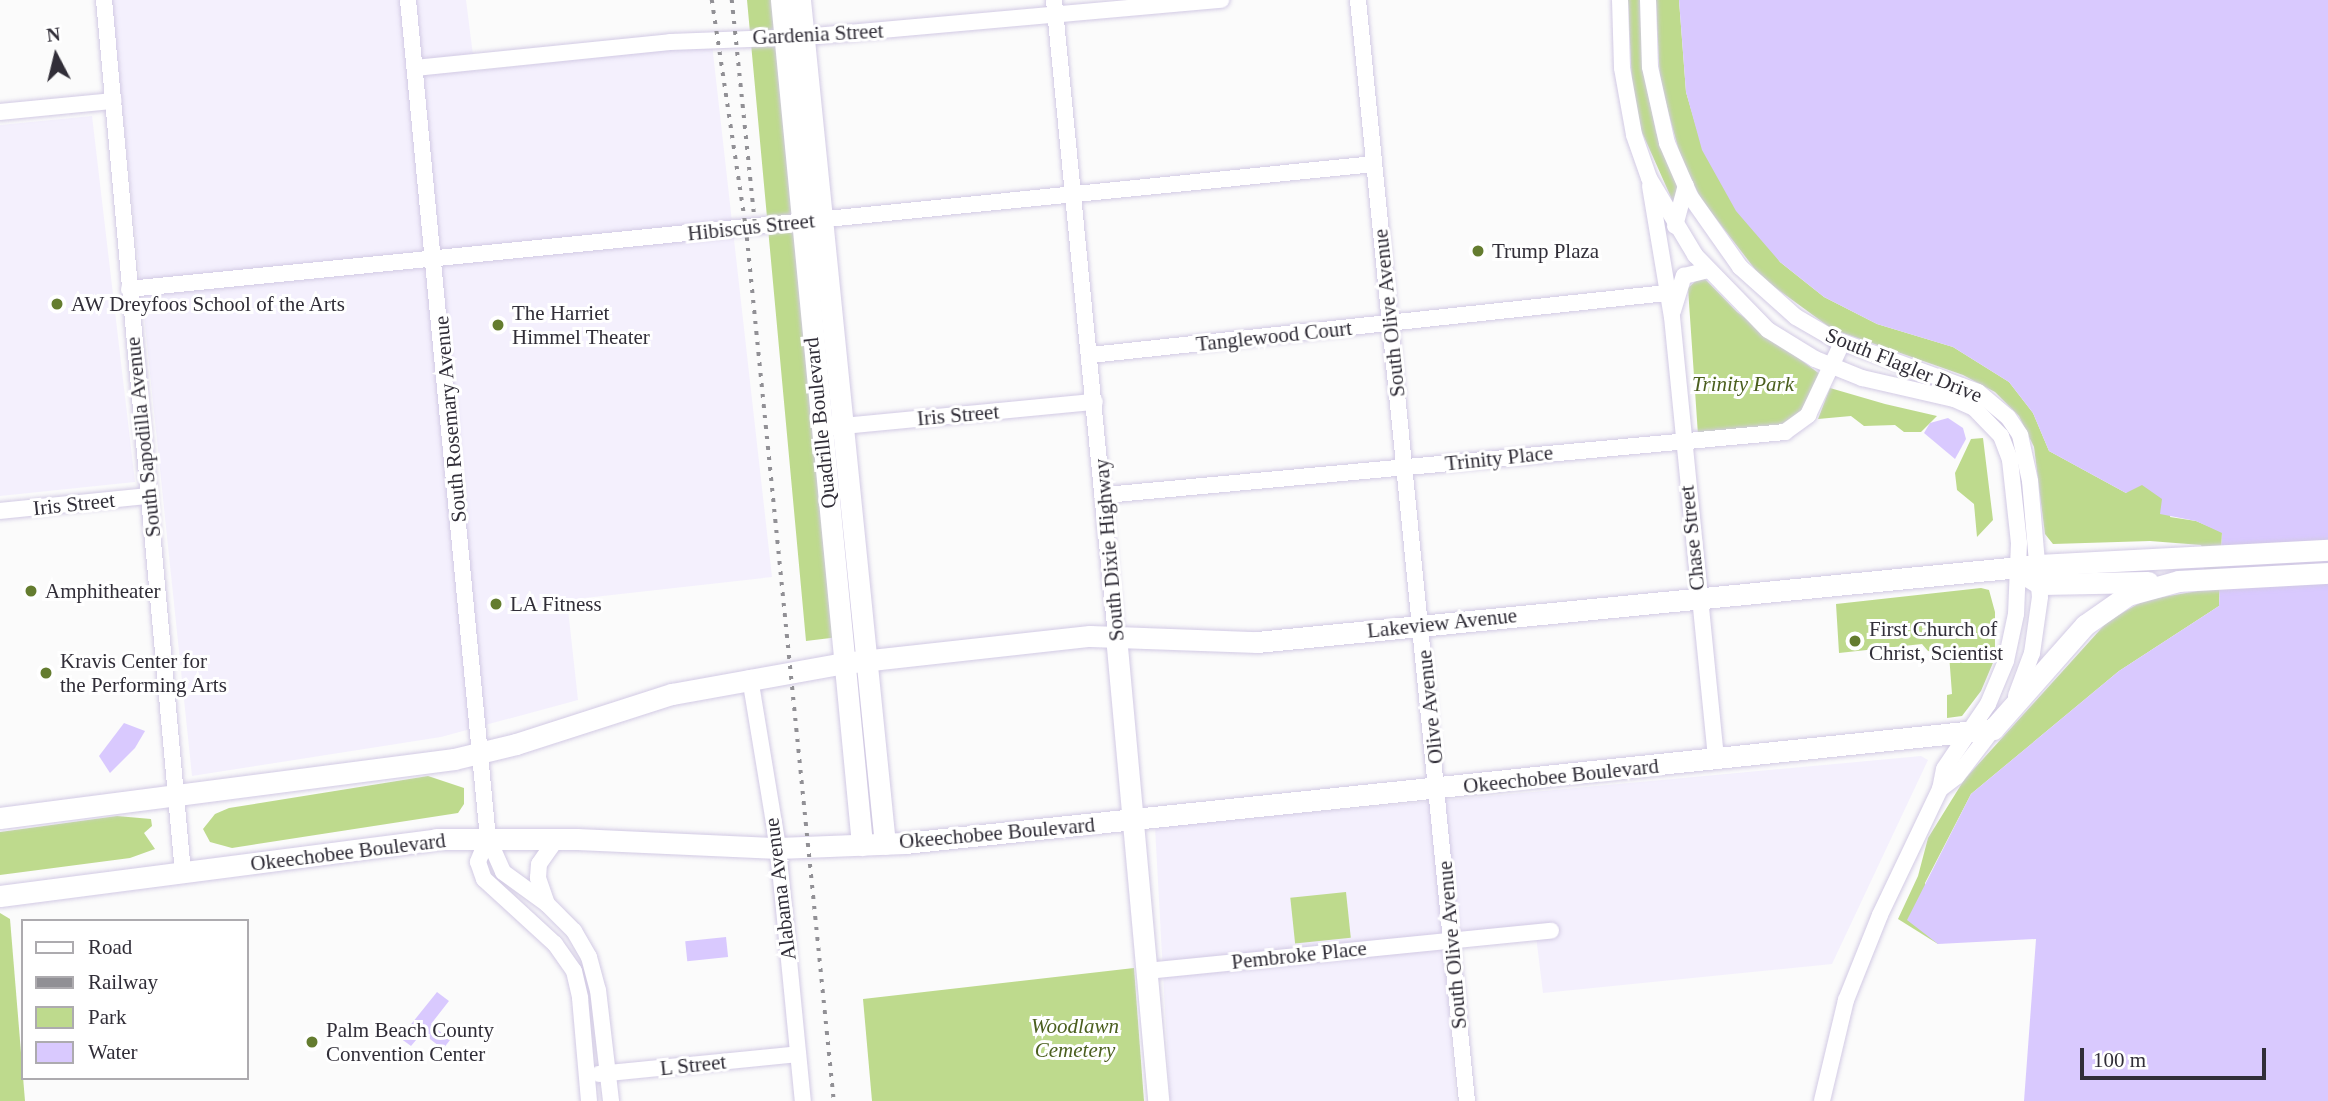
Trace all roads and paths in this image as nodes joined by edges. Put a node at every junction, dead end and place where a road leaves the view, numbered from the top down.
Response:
1 (104, 0) edge
2 (408, 0) edge
3 (781, 0) edge
4 (800, 0) edge
5 (1221, 0) edge
6 (1358, 0) edge
7 (1620, 0) edge
8 (1648, 0) edge
9 (1055, 8) edge
10 (794, 38) junction
11 (415, 68) junction
12 (113, 101) junction
13 (0, 112) edge
14 (1374, 164) junction
15 (1649, 178) junction
16 (1686, 185) junction
17 (1075, 194) junction
18 (822, 220) junction
19 (800, 222) junction
20 (1675, 226) junction
21 (1712, 229) junction
22 (1658, 235) junction
23 (434, 259) junction
24 (1708, 270) junction
25 (129, 289) junction
26 (1666, 293) junction
27 (1672, 317) junction
28 (1391, 324) junction
29 (1842, 342) junction
30 (1091, 355) junction
31 (1831, 367) junction
32 (1095, 402) junction
33 (842, 426) junction
34 (820, 428) junction
35 (1682, 442) junction
36 (1405, 468) junction
37 (1105, 495) junction
38 (148, 496) junction
39 (0, 511) edge
40 (2328, 550) edge
41 (2018, 570) junction
42 (2328, 573) edge
43 (2039, 574) junction
44 (2166, 582) junction
45 (1699, 597) junction
46 (1422, 626) junction
47 (1116, 636) junction
48 (866, 661) junction
49 (844, 663) junction
50 (750, 678) junction
51 (2014, 702) junction
52 (1993, 729) junction
53 (1970, 732) junction
54 (481, 753) junction
55 (1716, 760) junction
56 (1438, 788) junction
57 (1940, 789) junction
58 (179, 792) junction
59 (0, 818) edge
60 (1134, 820) junction
61 (488, 838) junction
62 (557, 838) junction
63 (885, 844) junction
64 (862, 845) junction
65 (778, 848) junction
66 (183, 873) junction
67 (0, 896) edge
68 (547, 904) junction
69 (1551, 931) dead end
70 (1451, 941) junction
71 (1147, 971) junction
72 (798, 1054) junction
73 (607, 1073) junction
74 (587, 1075) junction
75 (589, 1101) edge
76 (611, 1101) edge
77 (803, 1101) edge
78 (1158, 1101) edge
79 (1467, 1101) edge
80 (1822, 1101) edge

1 - 12 street, South Sapodilla Avenue
2 - 11 street, South Rosemary Avenue
3 - 10 main road, Quadrille Boulevard
4 - 10 main road, Quadrille Boulevard
5 - 9 street, Gardenia Street
6 - 14 street, South Olive Avenue
7 - 15 street, South Flagler Drive
8 - 16 street, South Flagler Drive
9 - 10 street, Gardenia Street
9 - 17 street, South Dixie Highway
10 - 11 street, Gardenia Street
10 - 18 main road, Quadrille Boulevard
10 - 19 main road, Quadrille Boulevard
11 - 23 street, South Rosemary Avenue
12 - 13 street
12 - 25 street, South Sapodilla Avenue
14 - 17 street, Hibiscus Street
14 - 28 street, South Olive Avenue
15 - 20 street, South Flagler Drive
15 - 22 street, Chase Street
16 - 20 street
16 - 21 street, South Flagler Drive
17 - 18 street, Hibiscus Street
17 - 30 street, South Dixie Highway
18 - 19 street, Hibiscus Street
18 - 33 main road, Quadrille Boulevard
19 - 23 street, Hibiscus Street
19 - 34 main road, Quadrille Boulevard
20 - 21 street
20 - 22 street
20 - 24 street, South Flagler Drive
21 - 29 street, South Flagler Drive
22 - 26 street, Chase Street
23 - 25 street, Hibiscus Street
23 - 54 street, South Rosemary Avenue
24 - 27 street, Chase Street
24 - 31 street, South Flagler Drive
25 - 38 street, South Sapodilla Avenue
26 - 27 street, Chase Street
26 - 28 street, Tanglewood Court
27 - 35 street, Chase Street
28 - 30 street, Tanglewood Court
28 - 36 street, South Olive Avenue
29 - 31 street, Trinity Place
29 - 43 street, South Flagler Drive
30 - 32 street, South Dixie Highway
31 - 35 street, Trinity Place
31 - 41 street, South Flagler Drive
32 - 33 street, Iris Street
32 - 37 street, South Dixie Highway
33 - 34 street, Iris Street
33 - 48 main road, Quadrille Boulevard
34 - 49 main road, Quadrille Boulevard
35 - 36 street, Trinity Place
35 - 45 street, Chase Street
36 - 37 street, Trinity Place
36 - 46 street, South Olive Avenue
37 - 47 street, South Dixie Highway
38 - 39 street, Iris Street
38 - 58 street, South Sapodilla Avenue
40 - 43 main road
41 - 43 main road
41 - 45 main road, Lakeview Avenue
41 - 53 street, South Flagler Drive
42 - 44 main road
43 - 44 main road
43 - 51 street, South Flagler Drive
44 - 51 main road
45 - 46 main road, Lakeview Avenue
45 - 55 street, Chase Street
46 - 47 main road, Lakeview Avenue
46 - 56 street, Olive Avenue
47 - 48 main road, Lakeview Avenue
47 - 60 main road, South Dixie Highway
48 - 49 main road
48 - 63 main road, Quadrille Boulevard
49 - 50 main road
49 - 64 main road, Quadrille Boulevard
50 - 54 main road
50 - 65 street, Alabama Avenue
51 - 52 main road, South Flagler Drive
52 - 53 main road, Okeechobee Boulevard
52 - 57 street, South Flagler Drive
53 - 55 main road, Okeechobee Boulevard
53 - 57 street, South Flagler Drive
54 - 58 main road
54 - 61 street, South Rosemary Avenue
55 - 56 main road, Okeechobee Boulevard
56 - 60 main road, Okeechobee Boulevard
56 - 70 street, South Olive Avenue
57 - 80 street, South Flagler Drive
58 - 59 main road
58 - 66 street, South Sapodilla Avenue
60 - 63 main road, Okeechobee Boulevard
60 - 71 main road, South Dixie Highway
61 - 62 main road, Okeechobee Boulevard
61 - 66 main road, Okeechobee Boulevard
61 - 68 street
61 - 74 street
62 - 65 main road, Okeechobee Boulevard
62 - 68 street
63 - 64 main road, Okeechobee Boulevard
64 - 65 main road, Okeechobee Boulevard
65 - 72 street, Alabama Avenue
66 - 67 main road, Okeechobee Boulevard
68 - 73 street
69 - 70 street, Pembroke Place
70 - 71 street, Pembroke Place
70 - 79 street, South Olive Avenue
71 - 78 main road, South Dixie Highway
72 - 73 street, L Street
72 - 77 street, Alabama Avenue
73 - 74 street, L Street
73 - 76 street
74 - 75 street

